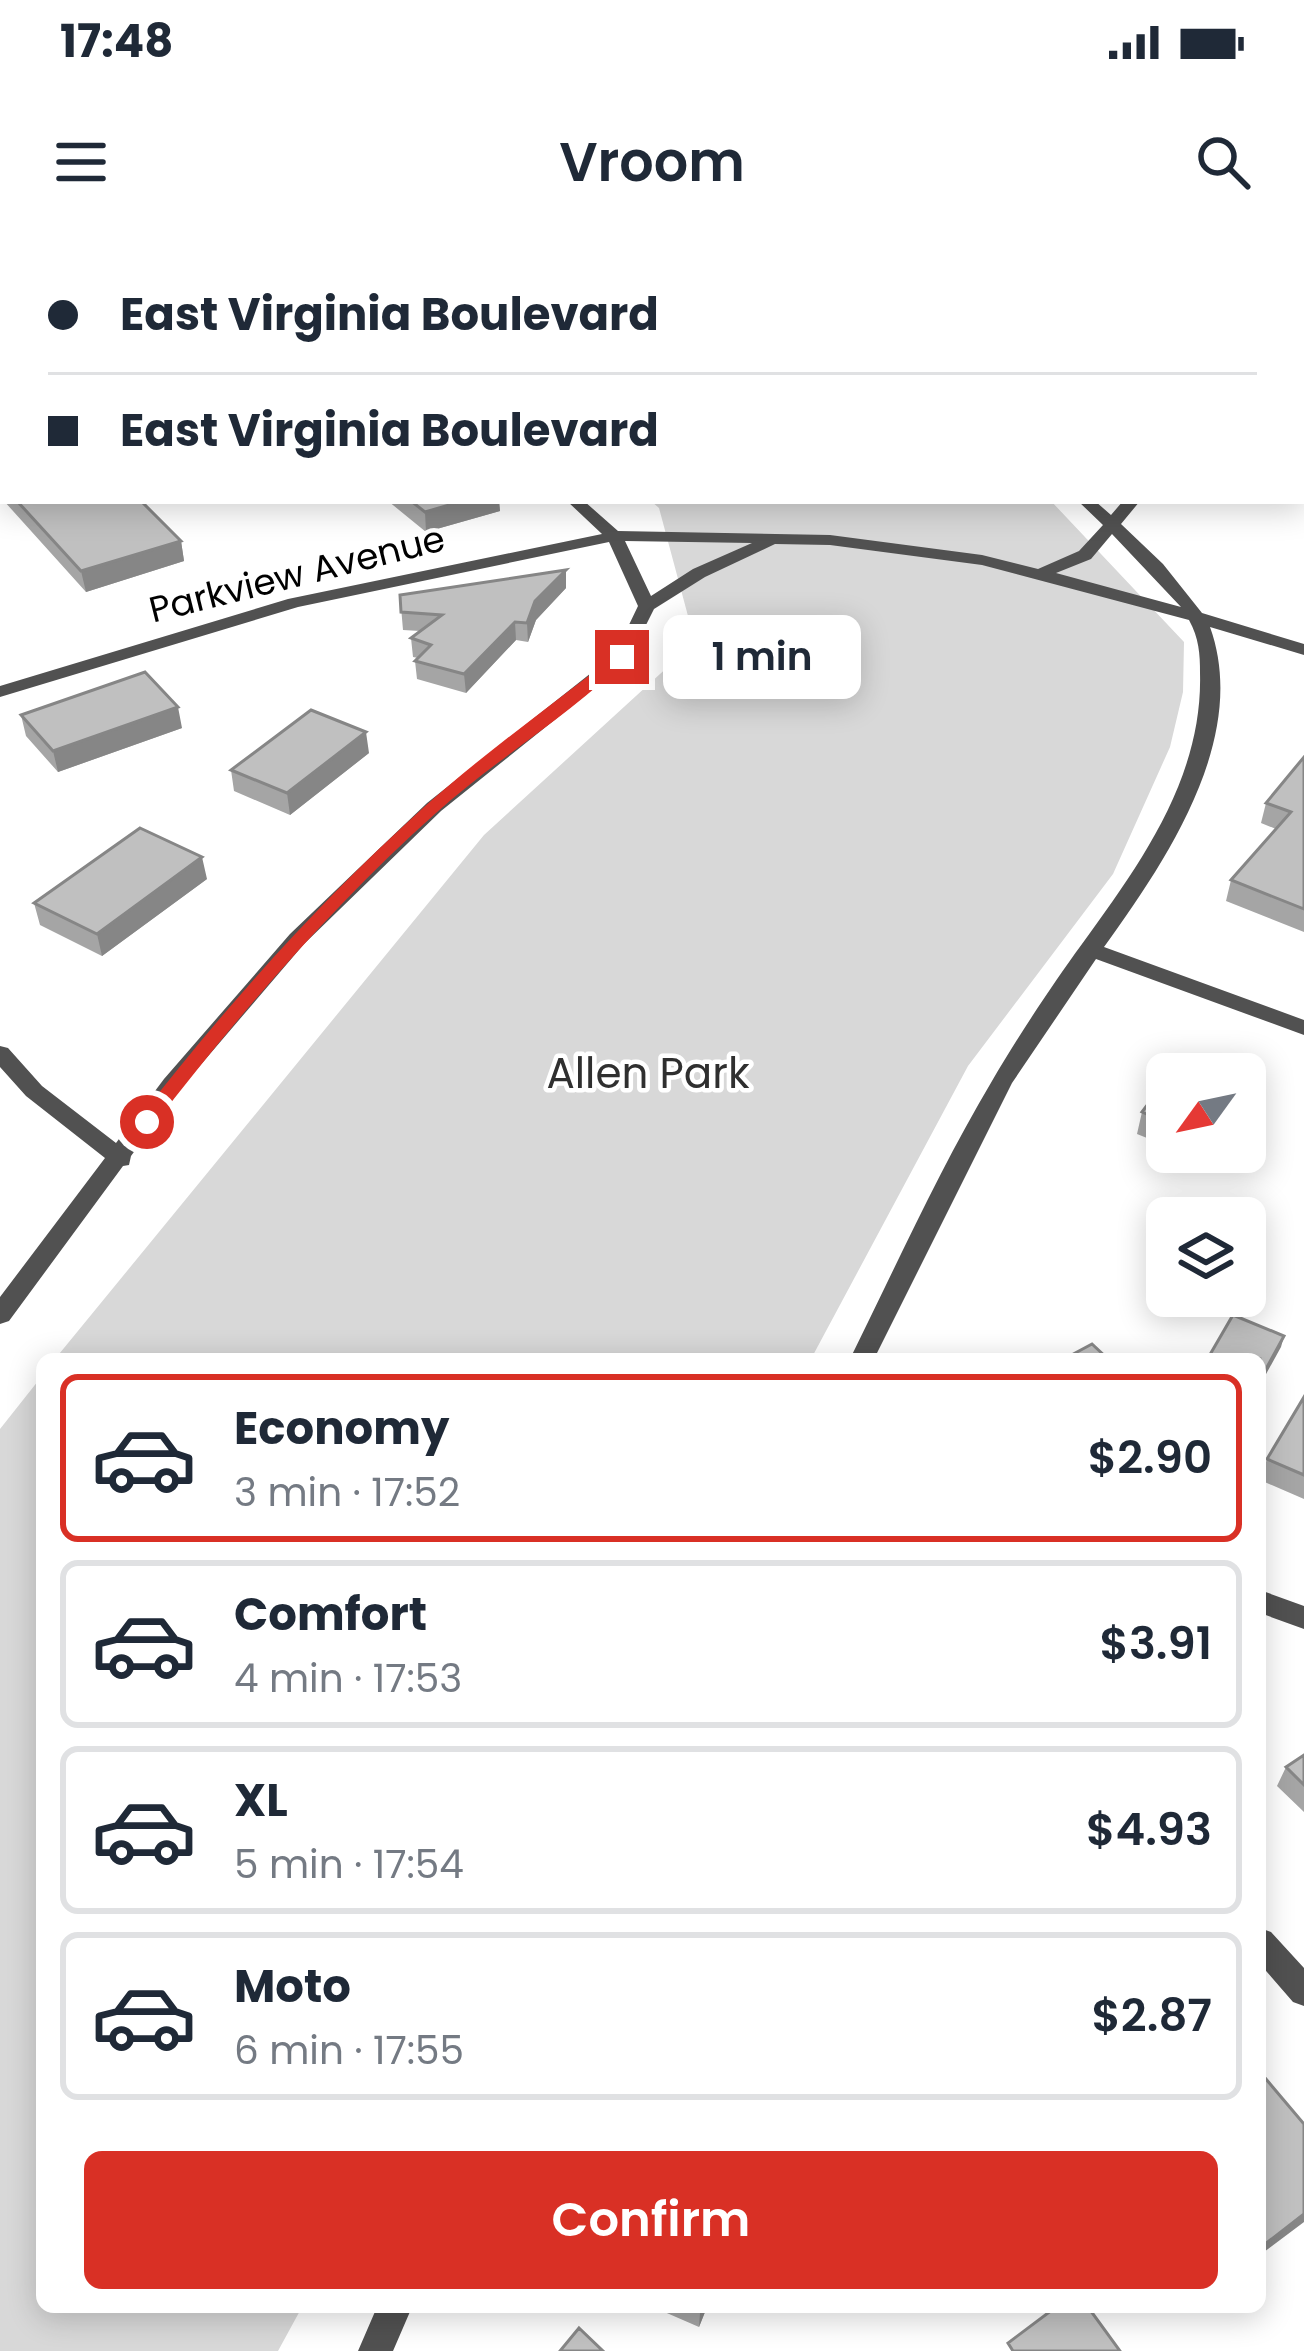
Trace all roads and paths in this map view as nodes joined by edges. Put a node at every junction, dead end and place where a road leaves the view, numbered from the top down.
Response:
1 (577, 504) edge
2 (1089, 504) edge
3 (1130, 504) edge
4 (1114, 526) junction
5 (614, 536) junction
6 (788, 539) junction
7 (1040, 574) junction
8 (647, 606) junction
9 (1200, 619) junction
10 (1304, 650) edge
11 (0, 692) edge
12 (1089, 949) junction
13 (1304, 1028) edge
14 (0, 1053) edge
15 (121, 1159) junction
16 (0, 1315) edge
17 (865, 1353) edge
18 (1266, 1603) edge
19 (1304, 1618) edge
20 (1266, 1949) edge
21 (1304, 1991) edge
22 (392, 2313) edge
23 (375, 2351) edge

1 - 5 street
2 - 4 street
3 - 4 street
4 - 7 street
4 - 9 street
5 - 6 street, Parkview Avenue
5 - 8 street
5 - 11 street, Parkview Avenue
6 - 7 street, Parkview Avenue
6 - 8 street
7 - 9 street, Parkview Avenue
8 - 15 street
9 - 10 street, Parkview Avenue
9 - 12 street
12 - 13 street
12 - 17 street
14 - 15 street
15 - 16 street
18 - 19 street
20 - 21 street
22 - 23 street

